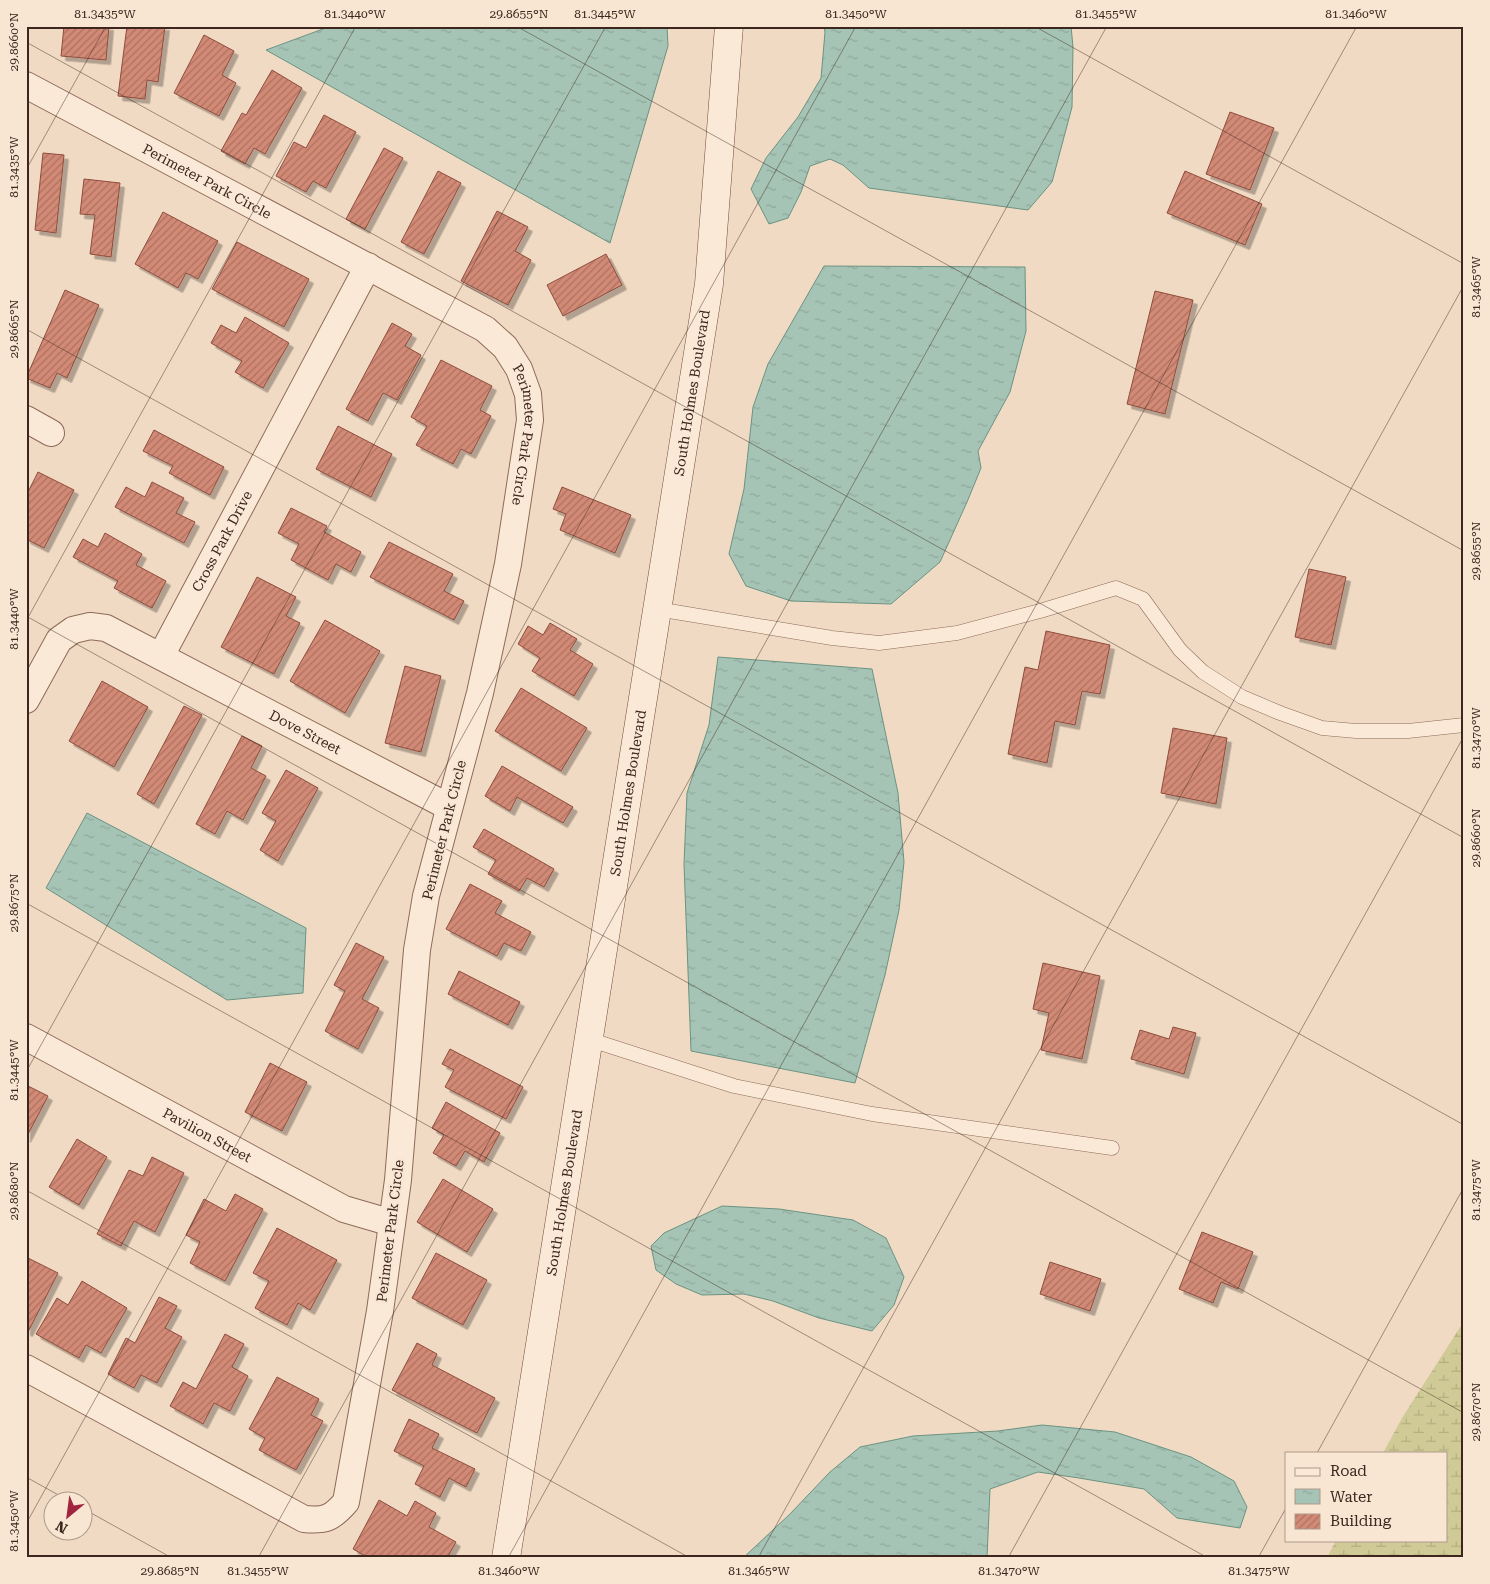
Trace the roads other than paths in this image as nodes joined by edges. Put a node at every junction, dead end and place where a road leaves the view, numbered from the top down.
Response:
1 (729, 26) edge
2 (26, 85) edge
3 (368, 266) junction
4 (26, 419) edge
5 (51, 433) dead end
6 (657, 609) junction
7 (161, 656) junction
8 (26, 700) edge
9 (1464, 725) edge
10 (449, 807) junction
11 (26, 1038) edge
12 (588, 1039) junction
13 (1112, 1148) dead end
14 (392, 1223) junction
15 (26, 1368) edge
16 (506, 1558) edge

1 - 6 main road, South Holmes Boulevard
2 - 3 street, Perimeter Park Circle
3 - 7 street, Cross Park Drive
3 - 10 street, Perimeter Park Circle
4 - 5 street
6 - 9 lane
6 - 12 main road, South Holmes Boulevard
7 - 8 street
7 - 10 street, Dove Street
10 - 14 street, Perimeter Park Circle
11 - 14 street, Pavilion Street
12 - 13 lane
12 - 16 main road, South Holmes Boulevard
14 - 15 street, Perimeter Park Circle

